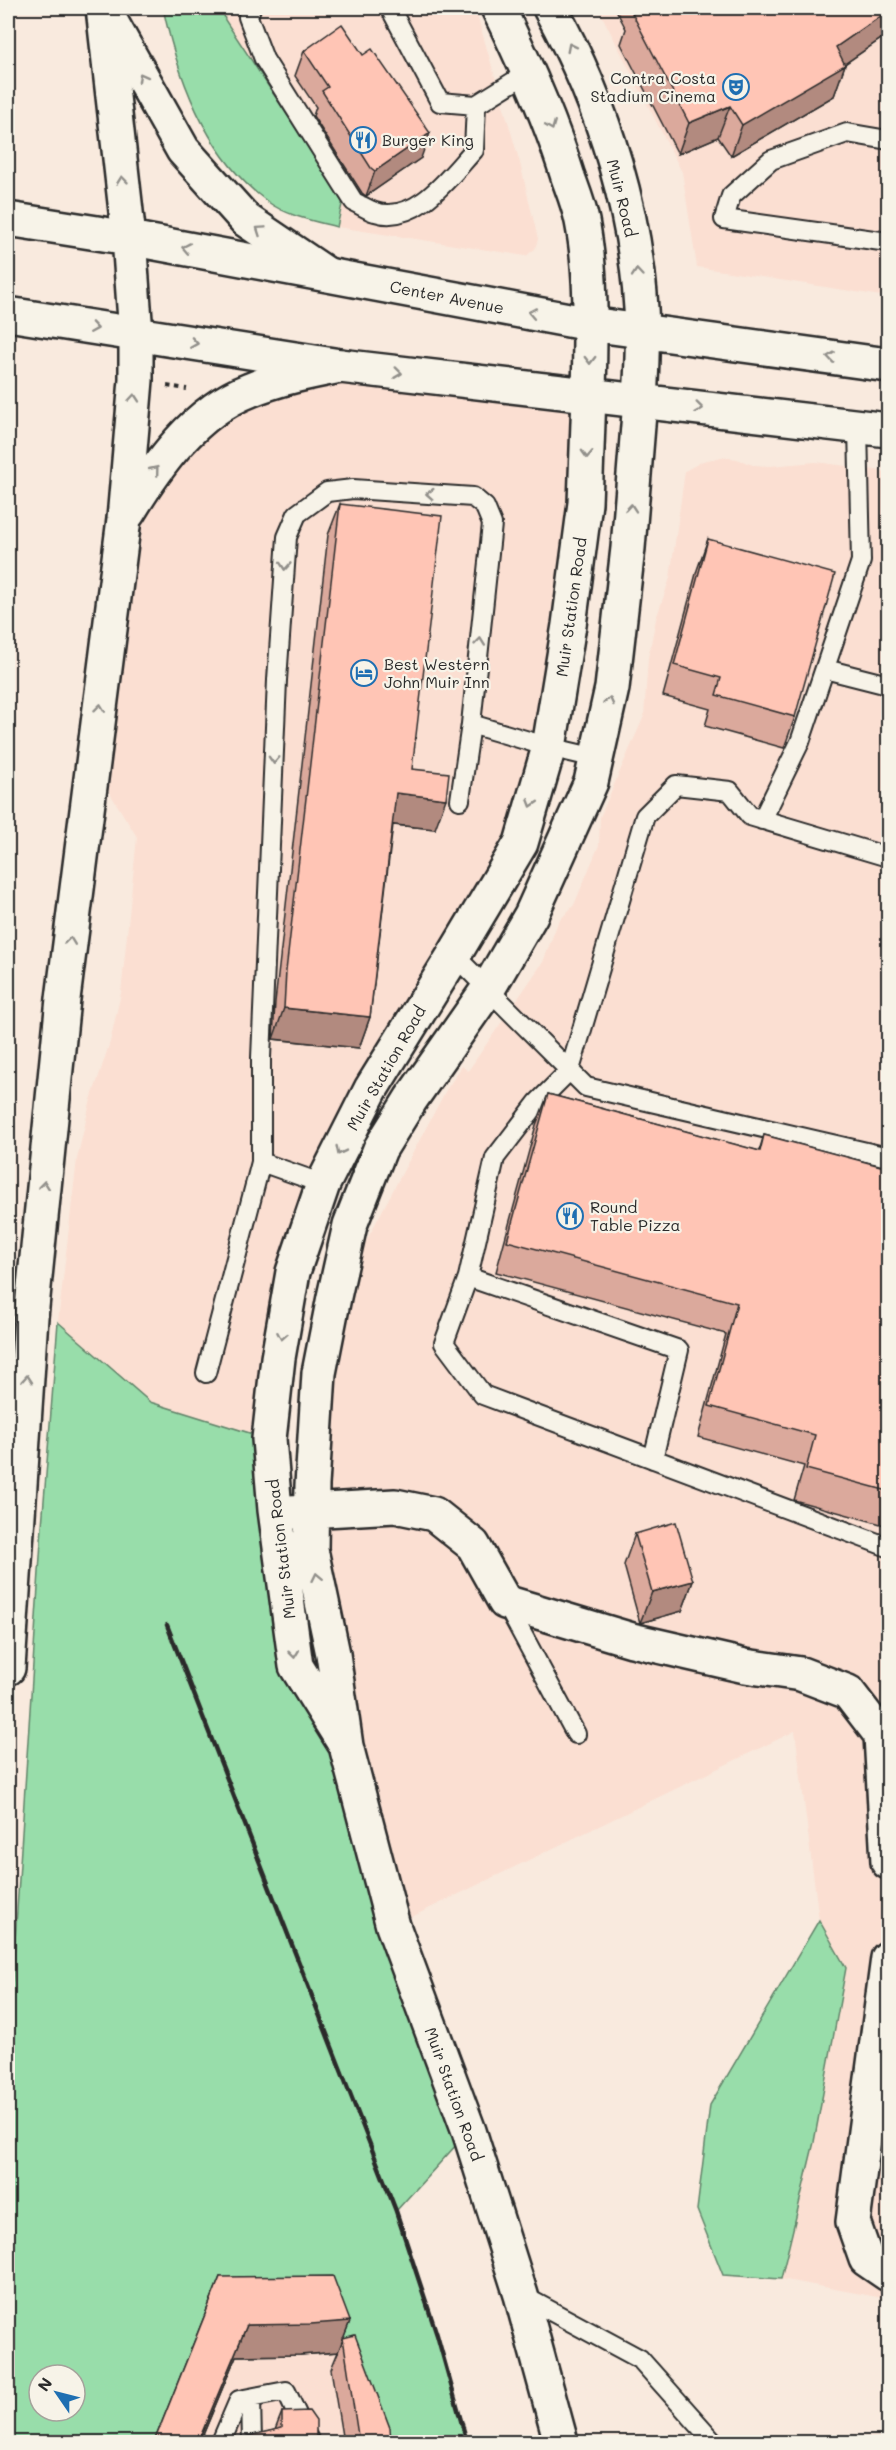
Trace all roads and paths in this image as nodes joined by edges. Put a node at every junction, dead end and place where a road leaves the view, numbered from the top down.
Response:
1 (103, 8) edge
2 (251, 8) edge
3 (390, 8) edge
4 (498, 8) edge
5 (550, 8) edge
6 (529, 72) junction
7 (476, 105) junction
8 (888, 140) edge
9 (8, 219) edge
10 (129, 238) junction
11 (888, 242) edge
12 (326, 274) junction
13 (8, 314) edge
14 (590, 324) junction
15 (642, 332) junction
16 (136, 334) junction
17 (888, 365) edge
18 (340, 366) junction
19 (590, 395) junction
20 (640, 401) junction
21 (873, 429) edge
22 (124, 519) junction
23 (825, 669) junction
24 (888, 685) edge
25 (471, 724) junction
26 (549, 747) junction
27 (596, 758) junction
28 (460, 800) dead end
29 (762, 820) junction
30 (888, 857) edge
31 (454, 955) junction
32 (488, 989) junction
33 (570, 1070) junction
34 (888, 1157) edge
35 (261, 1162) junction
36 (323, 1184) junction
37 (468, 1277) junction
38 (206, 1373) dead end
39 (653, 1459) junction
40 (311, 1510) junction
41 (276, 1514) junction
42 (888, 1547) edge
43 (505, 1602) junction
44 (8, 1668) edge
45 (576, 1734) dead end
46 (346, 1746) junction
47 (888, 1862) edge
48 (887, 1977) edge
49 (883, 2036) edge
50 (888, 2274) edge
51 (521, 2295) junction
52 (251, 2398) junction
53 (221, 2442) edge
54 (252, 2442) edge
55 (310, 2442) edge
56 (561, 2442) edge
57 (714, 2442) edge

10 -> 1 main road
12 -> 1 main road
2 - 7 lane
3 - 7 lane
4 - 6 main road
15 -> 5 main road, Muir Road
6 - 7 lane
6 -> 14 main road
8 - 11 lane
9 - 10 main road, Center Avenue
12 -> 10 main road, Center Avenue
10 - 16 main road
14 -> 12 main road, Center Avenue
13 -> 16 main road
14 - 15 main road, Center Avenue
14 -> 19 main road
17 -> 15 main road, Center Avenue
15 - 20 main road, Muir Road
16 -> 18 main road
22 -> 16 main road
18 -> 19 main road
22 -> 18 main road
19 - 20 main road
19 -> 26 main road, Muir Station Road
20 -> 21 main road
27 -> 20 main road, Muir Station Road
21 - 23 lane
44 -> 22 main road
23 - 24 lane
23 - 29 lane
25 - 26 lane
25 - 28 lane
25 -> 35 lane
26 - 27 lane
26 -> 31 main road, Muir Station Road
27 - 32 main road, Muir Station Road
29 - 30 lane
29 - 33 lane
31 - 32 lane
31 -> 36 main road, Muir Station Road
32 - 33 lane
32 - 40 main road, Muir Station Road
33 - 34 lane
33 - 37 lane
35 - 36 lane
35 - 38 lane
36 -> 41 main road, Muir Station Road
37 - 39 lane
37 - 39 lane
39 - 42 lane
40 - 41 main road
40 - 43 main road
46 -> 40 main road, Muir Station Road
41 -> 46 main road, Muir Station Road
43 - 45 lane
43 - 47 main road
46 - 51 main road, Muir Station Road
48 - 49 main road
49 - 50 main road
51 - 56 main road, Muir Station Road
51 - 57 lane
52 - 53 lane
52 - 54 lane
52 - 55 lane

